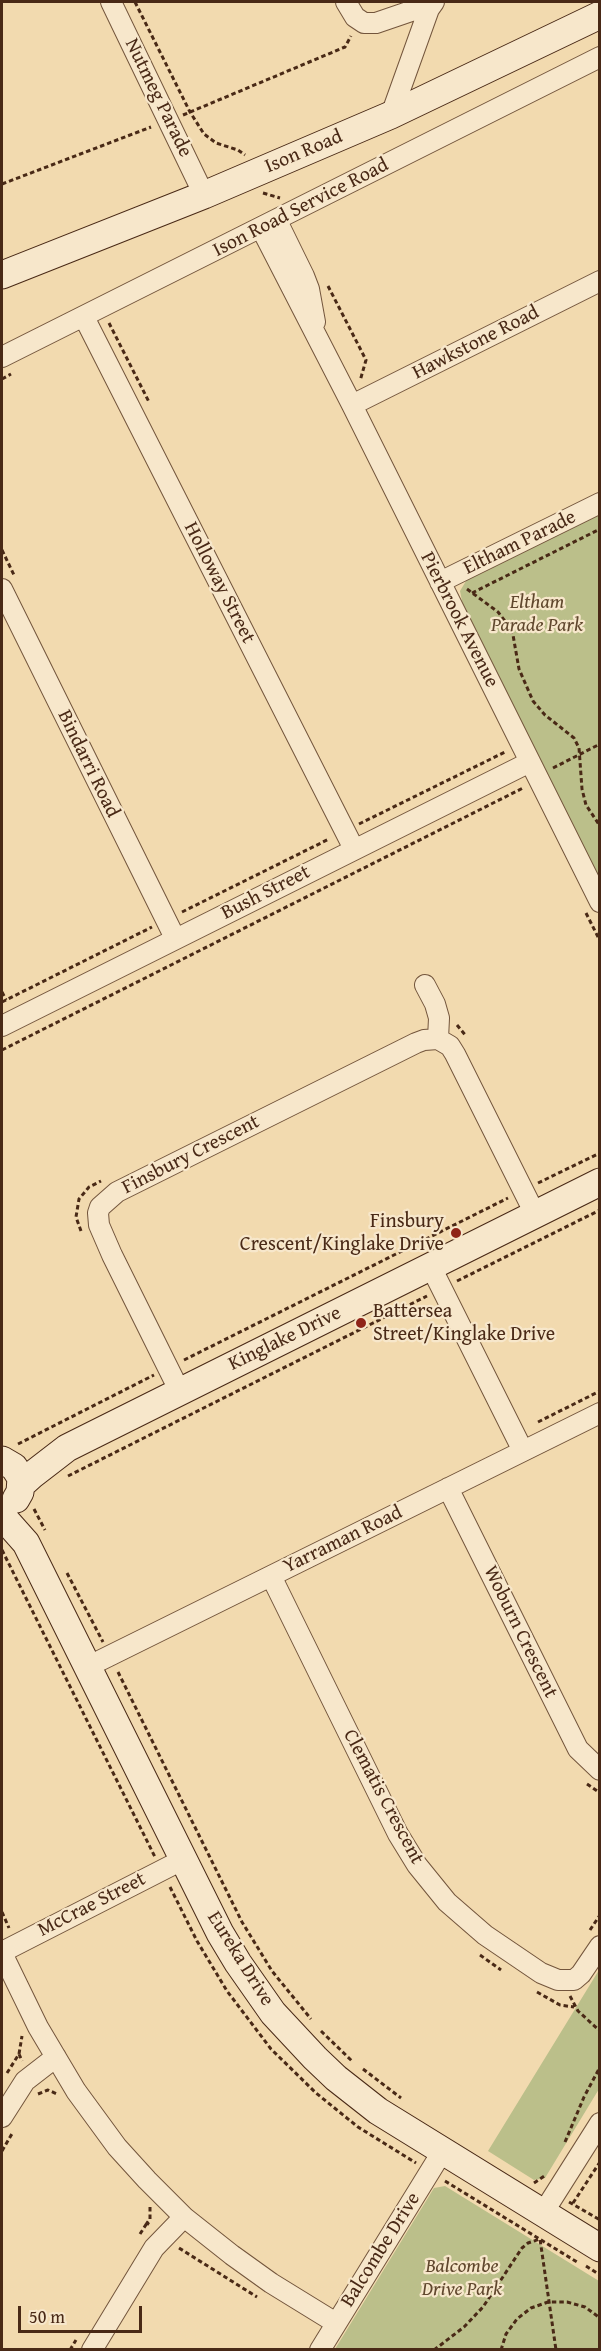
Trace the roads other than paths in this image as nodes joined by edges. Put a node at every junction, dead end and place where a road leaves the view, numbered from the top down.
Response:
1 (111, 2) edge
2 (346, 2) edge
3 (432, 5) edge
4 (600, 15) edge
5 (600, 57) edge
6 (391, 116) junction
7 (204, 195) junction
8 (269, 224) junction
9 (2, 275) edge
10 (600, 281) edge
11 (84, 316) junction
12 (2, 357) edge
13 (360, 401) junction
14 (600, 503) edge
15 (448, 578) junction
16 (2, 589) edge
17 (527, 769) junction
18 (354, 849) junction
19 (600, 902) edge
20 (175, 939) junction
21 (425, 984) dead end
22 (2, 1026) edge
23 (438, 1038) junction
24 (600, 1182) edge
25 (530, 1202) junction
26 (436, 1278) junction
27 (172, 1374) junction
28 (600, 1413) edge
29 (523, 1450) junction
30 (13, 1485) edge
31 (448, 1488) junction
32 (270, 1576) junction
33 (99, 1661) junction
34 (600, 1770) edge
35 (184, 1859) junction
36 (600, 1946) edge
37 (7, 1949) edge
38 (56, 2057) junction
39 (2, 2117) edge
40 (600, 2123) edge
41 (436, 2162) junction
42 (184, 2217) junction
43 (542, 2226) junction
44 (600, 2248) edge
45 (336, 2323) junction
46 (92, 2349) edge
47 (320, 2349) edge

1 - 7 street, Nutmeg Parade
2 - 3 street
3 - 6 street
4 - 6 street, Ison Road
5 - 8 street, Ison Road Service Road
6 - 7 street, Ison Road
7 - 9 street, Ison Road
8 - 11 street, Ison Road Service Road
8 - 13 street, Pierbrook Avenue
10 - 13 street, Hawkstone Road
11 - 12 street, Ison Road Service Road
11 - 18 street, Holloway Street
13 - 15 street, Pierbrook Avenue
14 - 15 street, Eltham Parade
15 - 17 street, Pierbrook Avenue
16 - 20 street, Bindarri Road
17 - 18 street, Bush Street
17 - 19 street, Pierbrook Avenue
18 - 20 street, Bush Street
20 - 22 street, Bush Street
21 - 23 street
23 - 25 street
23 - 27 street, Finsbury Crescent
24 - 25 street, Kinglake Drive
25 - 26 street, Kinglake Drive
26 - 27 street, Kinglake Drive
26 - 29 street
27 - 30 street, Kinglake Drive
28 - 29 street, Yarraman Road
29 - 31 street, Yarraman Road
30 - 33 street, Eureka Drive
31 - 32 street, Yarraman Road
31 - 34 street, Woburn Crescent
32 - 33 street, Yarraman Road
32 - 36 street, Clematis Crescent
33 - 35 street, Eureka Drive
35 - 37 street, McCrae Street
35 - 41 street, Eureka Drive
37 - 38 street
38 - 39 street
38 - 42 street
40 - 43 street
41 - 43 street, Eureka Drive
41 - 45 street, Balcombe Drive
42 - 45 street
42 - 46 street
43 - 44 street, Eureka Drive
45 - 47 street, Balcombe Drive

